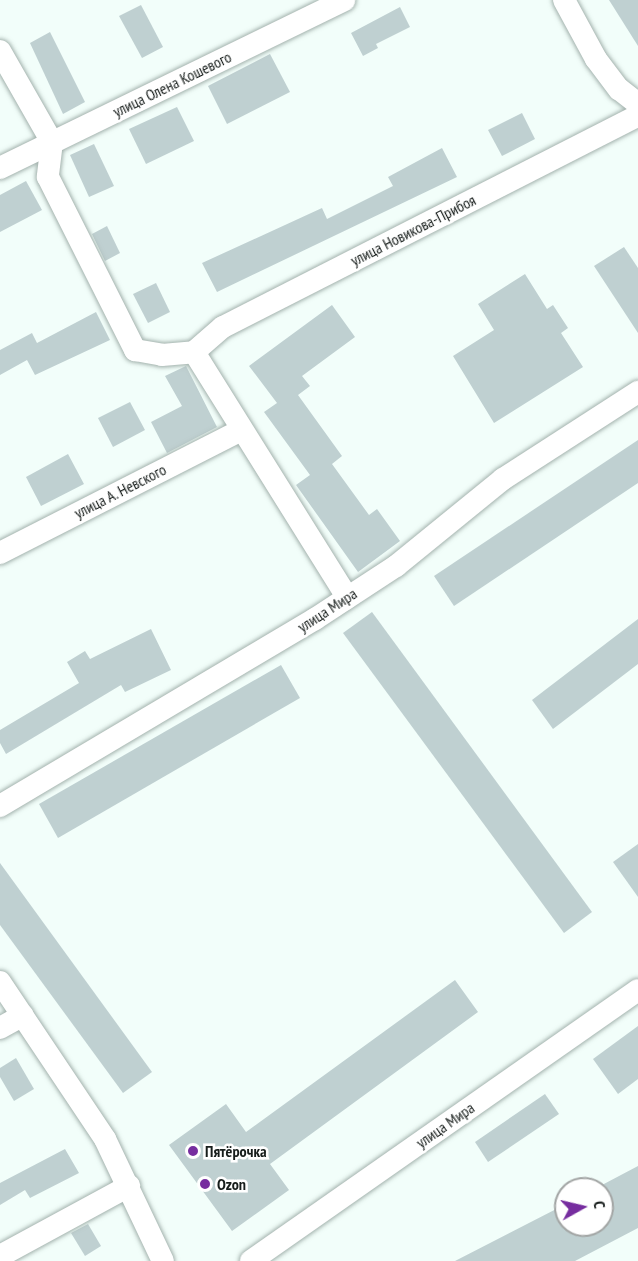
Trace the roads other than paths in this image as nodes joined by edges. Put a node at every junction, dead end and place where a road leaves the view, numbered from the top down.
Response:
1 (344, 0) edge
2 (564, 0) edge
3 (0, 51) edge
4 (638, 104) edge
5 (638, 116) edge
6 (52, 142) junction
7 (0, 168) edge
8 (194, 352) junction
9 (638, 392) edge
10 (241, 430) junction
11 (0, 553) edge
12 (347, 597) junction
13 (0, 806) edge
14 (0, 982) edge
15 (638, 990) edge
16 (23, 1015) junction
17 (0, 1028) edge
18 (129, 1186) junction
19 (0, 1256) edge
20 (163, 1261) edge
21 (251, 1261) edge

1 - 6 street, улица Олена Кошевого
2 - 4 street
3 - 6 street
5 - 8 street, улица Новикова-Прибоя
6 - 7 street, улица Олена Кошевого
6 - 8 street
8 - 10 street
9 - 12 street, улица Мира
10 - 11 street, улица А. Невского
10 - 12 street
12 - 13 street, улица Мира
14 - 16 street
15 - 21 street, улица Мира
16 - 17 street
16 - 18 street
18 - 19 street
18 - 20 street

